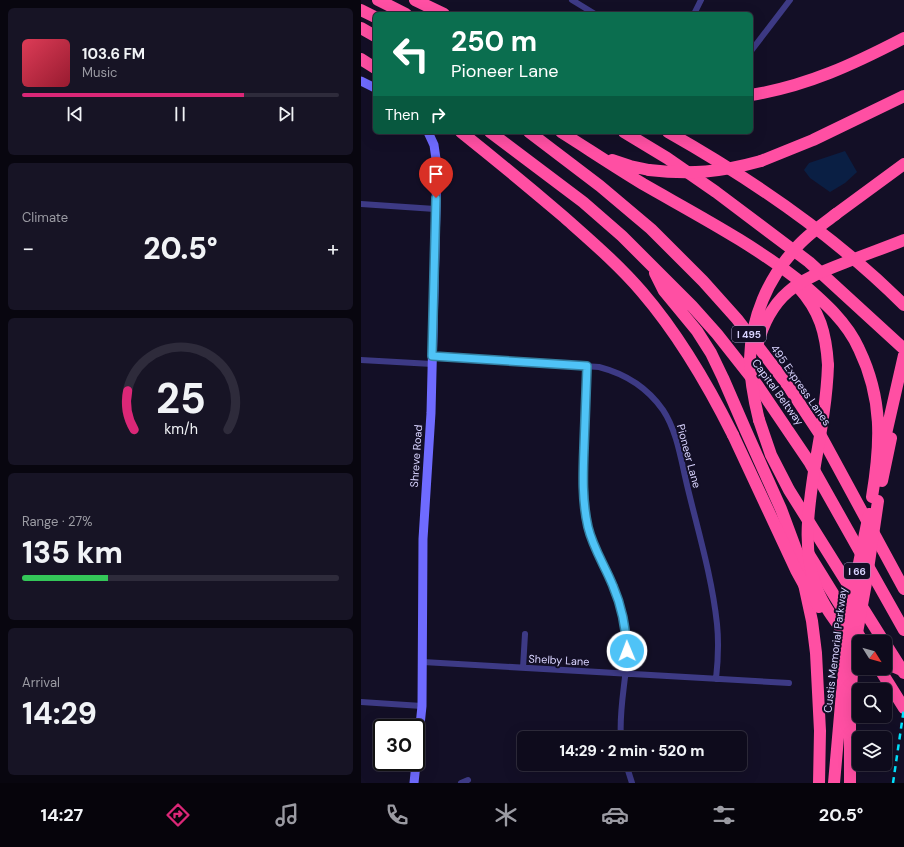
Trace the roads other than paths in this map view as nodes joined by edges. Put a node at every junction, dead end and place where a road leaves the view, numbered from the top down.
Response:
1 (378, 0) edge
2 (415, 0) edge
3 (572, 0) edge
4 (701, 0) edge
5 (790, 0) edge
6 (361, 10) edge
7 (402, 12) edge
8 (440, 12) edge
9 (592, 12) edge
10 (695, 12) edge
11 (373, 16) edge
12 (361, 28) edge
13 (373, 35) edge
14 (904, 38) edge
15 (753, 48) edge
16 (361, 50) edge
17 (373, 57) edge
18 (361, 59) edge
19 (373, 67) edge
20 (361, 81) edge
21 (373, 87) edge
22 (753, 95) edge
23 (904, 96) edge
24 (429, 134) edge
25 (464, 134) edge
26 (493, 134) edge
27 (532, 134) edge
28 (565, 134) edge
29 (626, 134) edge
30 (672, 134) edge
31 (904, 164) edge
32 (361, 204) edge
33 (435, 209) junction
34 (904, 240) edge
35 (772, 261) junction
36 (650, 263) junction
37 (904, 304) edge
38 (904, 349) edge
39 (904, 355) edge
40 (361, 360) edge
41 (432, 360) junction
42 (587, 366) junction
43 (902, 380) edge
44 (752, 391) junction
45 (774, 493) junction
46 (875, 499) junction
47 (904, 589) edge
48 (904, 630) edge
49 (525, 634) dead end
50 (853, 635) edge
51 (859, 635) edge
52 (881, 635) edge
53 (852, 646) edge
54 (892, 653) edge
55 (423, 662) junction
56 (892, 666) edge
57 (523, 668) junction
58 (904, 672) edge
59 (625, 674) junction
60 (883, 675) edge
61 (717, 679) junction
62 (789, 683) dead end
63 (361, 702) edge
64 (421, 706) junction
65 (850, 708) junction
66 (904, 708) edge
67 (621, 731) edge
68 (628, 771) edge
69 (468, 780) dead end
70 (414, 783) edge
71 (461, 783) edge
72 (632, 783) edge
73 (819, 783) edge
74 (834, 783) edge
75 (840, 783) edge
76 (850, 783) edge

1 - 7 highway
2 - 8 highway
3 - 9 street
4 - 10 street
5 - 15 street
6 - 11 highway
12 - 13 highway
14 - 22 highway
16 - 17 highway
18 - 19 highway
20 - 21 main road
23 - 28 highway, bridge
24 - 33 main road, Shreve Road
25 - 53 highway, bridge
26 - 36 highway, Capital Beltway / I 495
27 - 47 highway, 495 Express Lanes / I 495
28 - 35 highway
29 - 38 highway
30 - 37 highway
31 - 44 highway, bridge
32 - 33 street
33 - 41 main road, Shreve Road
34 - 44 highway, bridge
35 - 46 highway
35 - 53 highway, bridge
36 - 45 highway
36 - 48 highway, Capital Beltway / I 495
39 - 43 highway, I 66
40 - 41 street, Pioneer Lane
41 - 42 street, Pioneer Lane
41 - 55 main road, Shreve Road
42 - 59 street
42 - 61 street, Pioneer Lane
43 - 46 highway, I 66
44 - 52 highway, bridge
45 - 51 highway
45 - 73 highway
46 - 50 highway, Custis Memorial Parkway / I 66, bridge
49 - 57 street
53 - 65 highway
53 - 74 highway, Custis Memorial Parkway / I 66
54 - 58 highway
55 - 57 street, Shelby Lane
55 - 64 main road, Shreve Road
56 - 58 highway, bridge
57 - 59 street, Shelby Lane
59 - 61 street, Shelby Lane
59 - 67 street
60 - 66 highway
61 - 62 street, Shelby Lane
63 - 64 street
64 - 70 main road, Shreve Road
65 - 75 highway
65 - 76 highway
68 - 72 street
69 - 71 street

